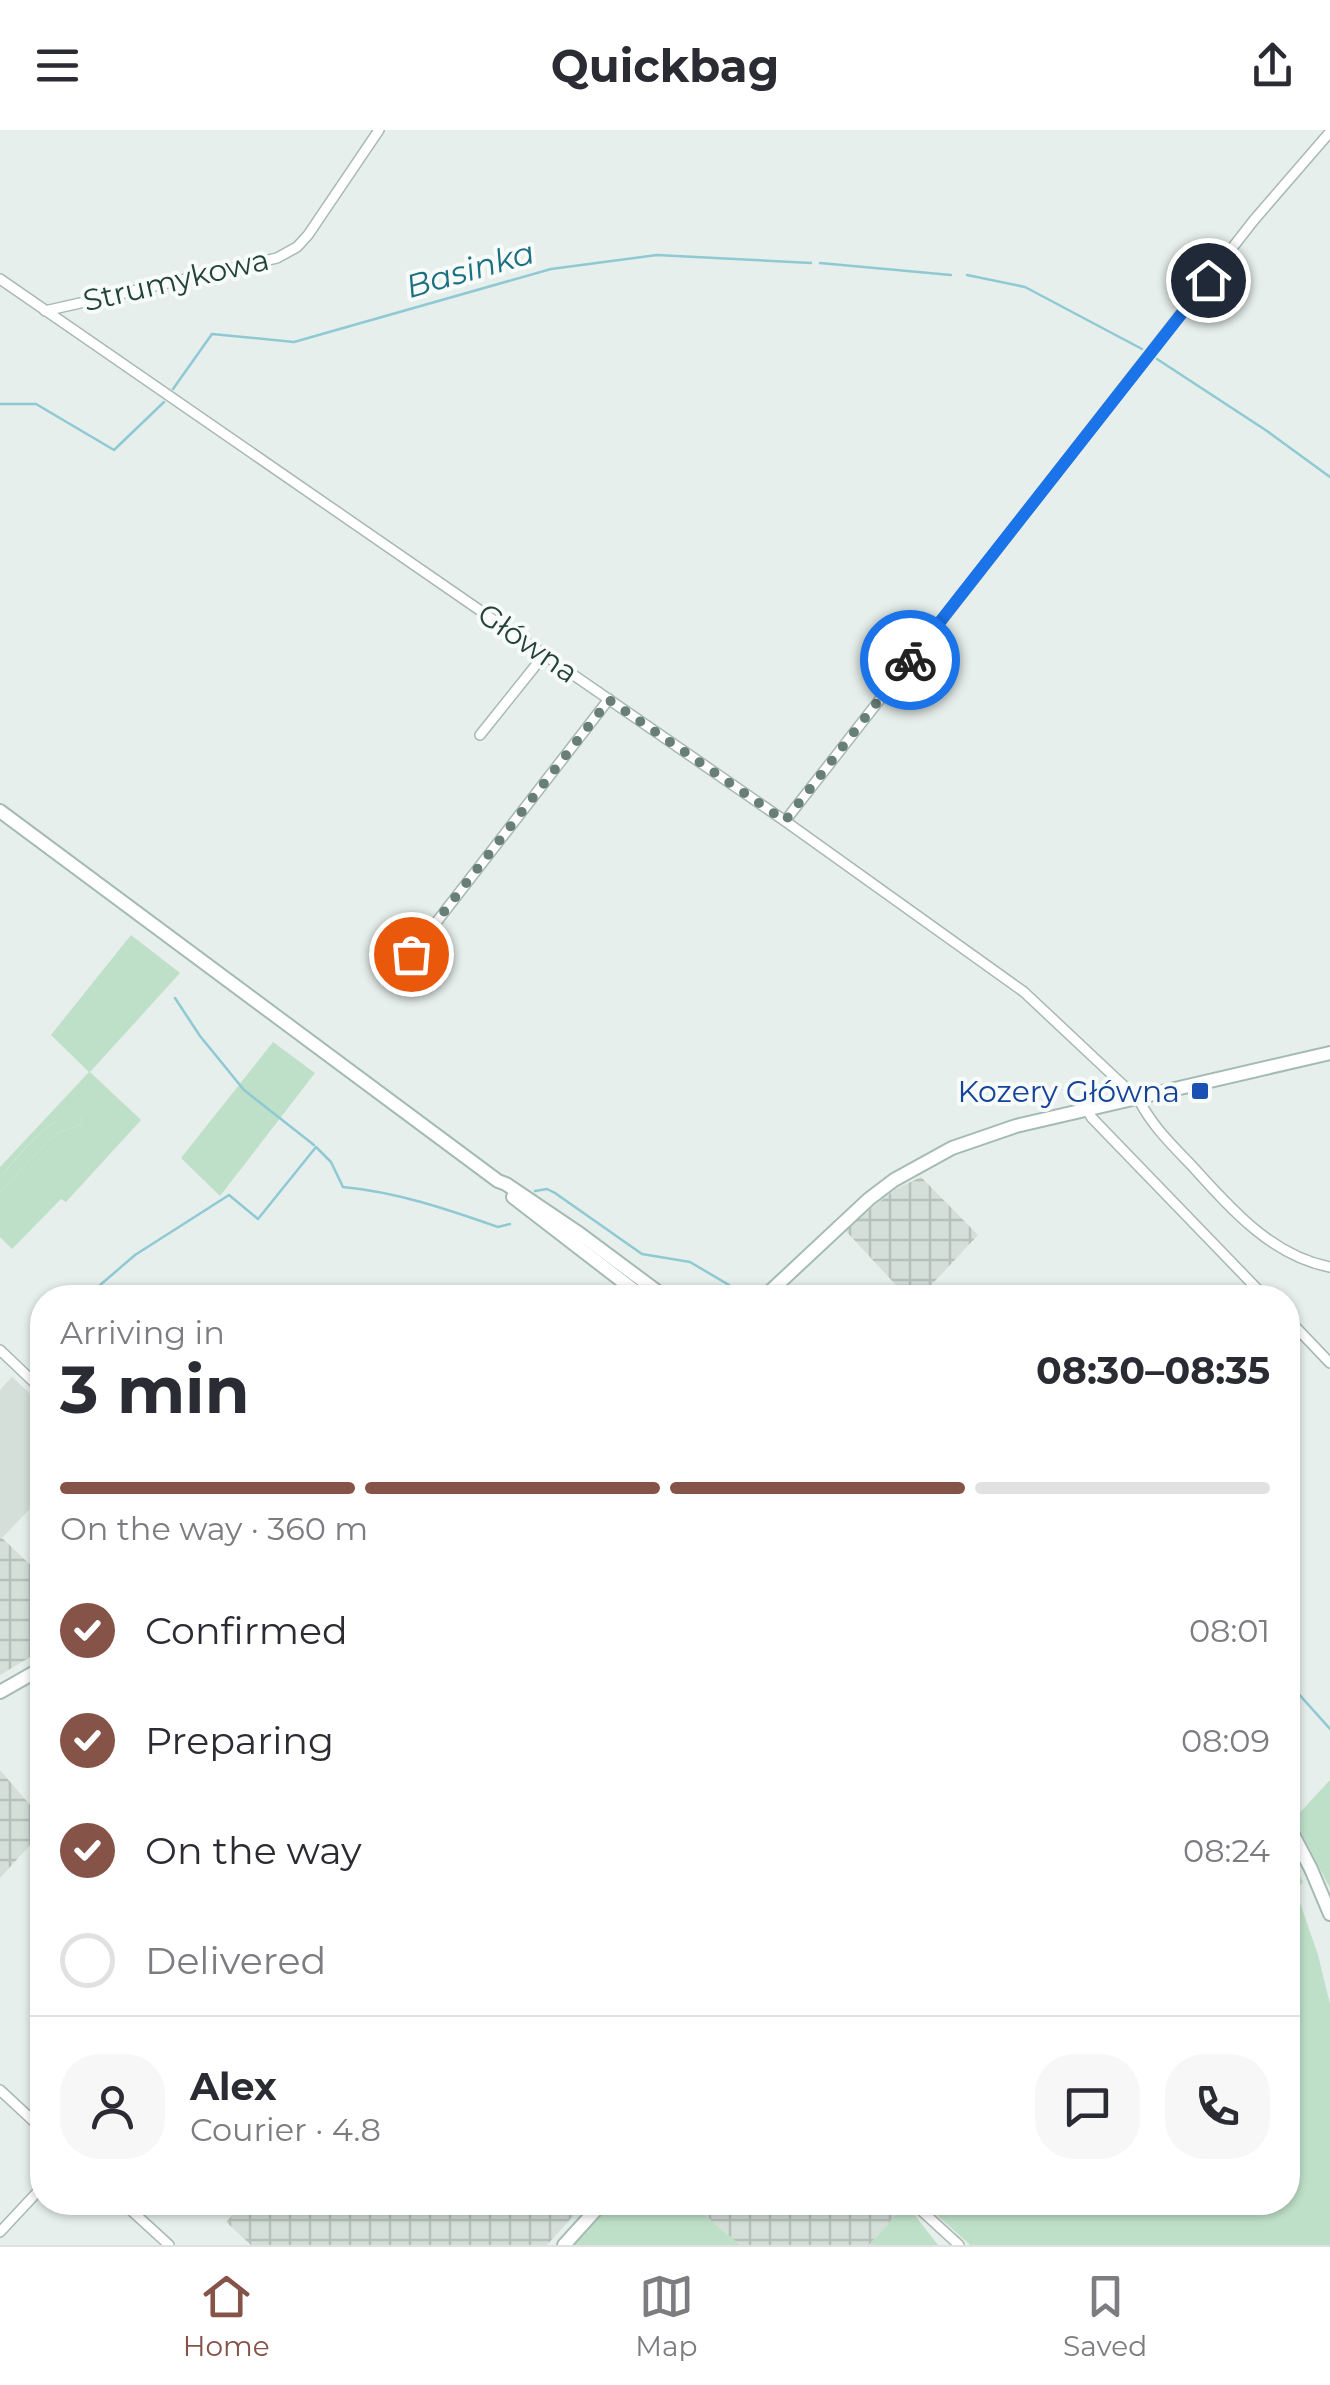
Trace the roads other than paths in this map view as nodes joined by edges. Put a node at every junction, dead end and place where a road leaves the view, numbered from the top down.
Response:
1 (379, 130) edge
2 (1330, 132) edge
3 (0, 280) edge
4 (46, 310) junction
5 (544, 655) junction
6 (609, 700) junction
7 (480, 734) dead end
8 (0, 811) edge
9 (785, 821) junction
10 (411, 954) dead end
11 (1330, 1053) edge
12 (1137, 1098) junction
13 (1086, 1110) junction
14 (498, 1181) junction
15 (1330, 1267) edge
16 (626, 1285) edge
17 (649, 1285) edge
18 (777, 1285) edge
19 (1253, 1285) edge
20 (1300, 1332) edge
21 (0, 1350) edge
22 (1330, 1363) edge
23 (30, 1379) edge
24 (30, 1675) edge
25 (0, 1692) edge
26 (1300, 1848) edge
27 (1330, 1914) edge
28 (0, 2090) edge
29 (30, 2118) edge
30 (30, 2200) edge
31 (136, 2215) edge
32 (592, 2215) edge
33 (926, 2215) edge
34 (0, 2232) edge
35 (169, 2245) edge
36 (564, 2245) edge
37 (959, 2245) edge

1 - 4 street, Strumykowa
2 - 9 street
3 - 4 street, Główna
4 - 5 street, Główna
5 - 6 street, Główna
5 - 7 street
6 - 9 street, Główna
6 - 10 street
8 - 14 main road
9 - 12 street, Główna
11 - 12 main road
12 - 13 main road
12 - 15 street, Główna
13 - 18 main road
13 - 19 street
14 - 16 main road
14 - 17 main road
20 - 22 street
21 - 23 street
24 - 25 main road
26 - 27 main road
28 - 29 street
30 - 34 street
31 - 35 street
32 - 36 main road
33 - 37 street

